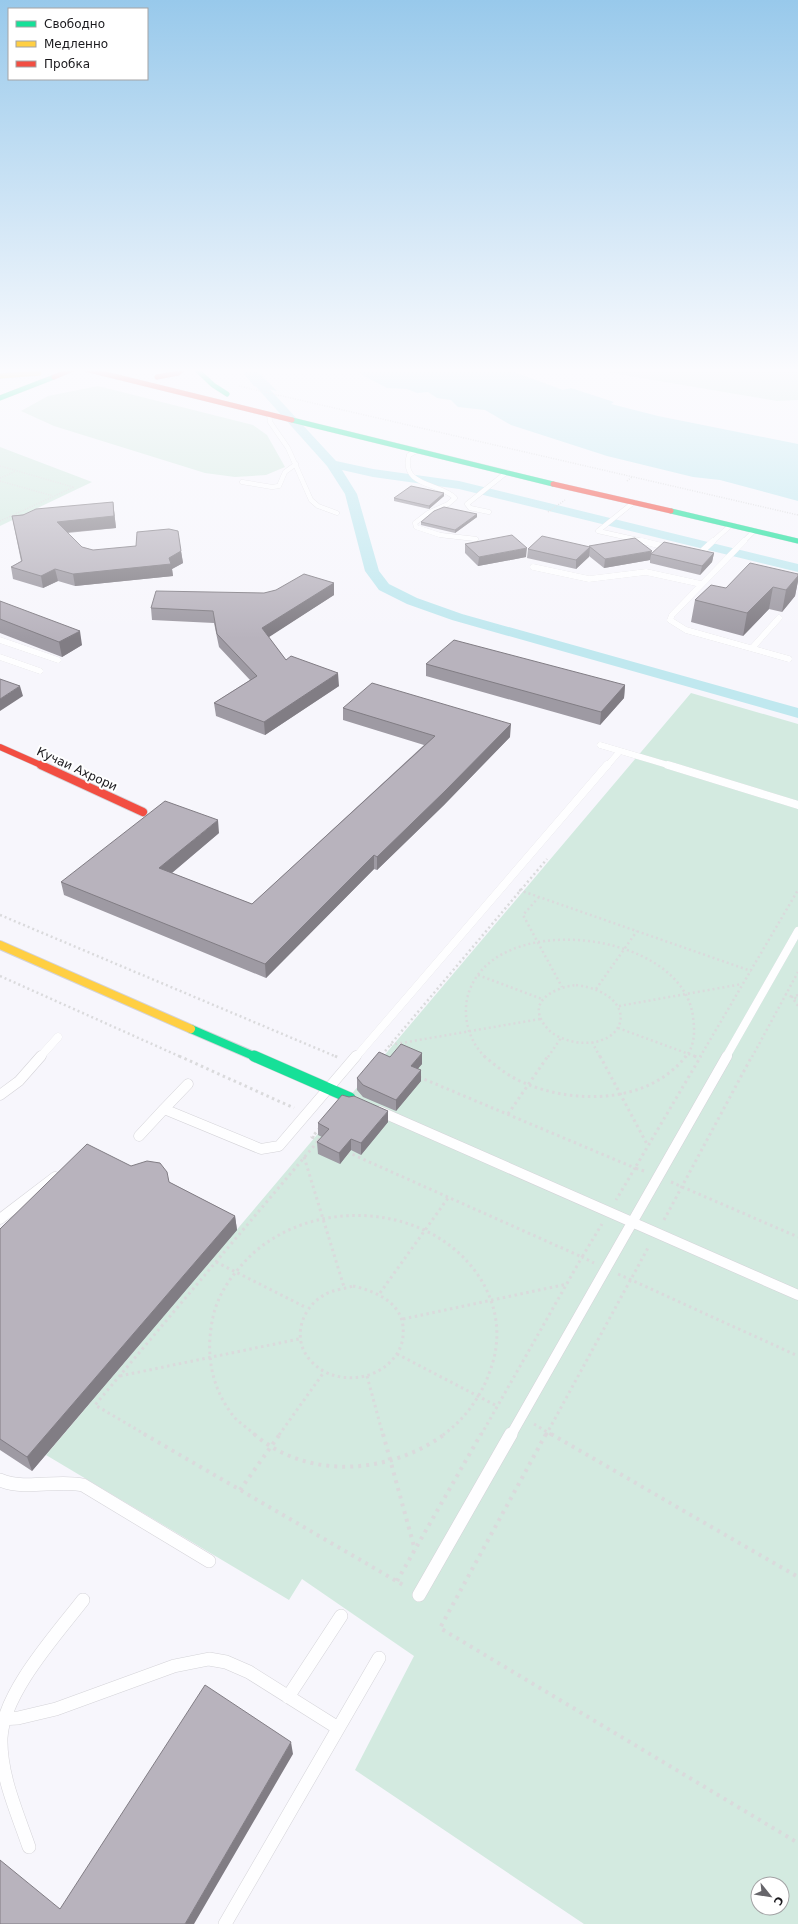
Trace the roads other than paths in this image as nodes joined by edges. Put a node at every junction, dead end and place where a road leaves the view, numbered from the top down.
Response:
1 (293, 459) edge
2 (408, 459) edge
3 (451, 459) edge
4 (495, 460) dead end
5 (296, 464) junction
6 (488, 468) junction
7 (507, 472) junction
8 (242, 482) dead end
9 (634, 502) junction
10 (489, 512) dead end
11 (337, 513) dead end
12 (731, 525) junction
13 (754, 531) junction
14 (476, 539) dead end
15 (798, 541) edge
16 (675, 549) edge
17 (690, 553) edge
18 (533, 567) dead end
19 (701, 584) junction
20 (779, 618) edge
21 (0, 640) edge
22 (752, 648) junction
23 (0, 657) edge
24 (789, 659) dead end
25 (58, 660) edge
26 (40, 671) dead end
27 (600, 746) dead end
28 (0, 747) edge
29 (620, 751) junction
30 (798, 804) edge
31 (143, 812) dead end
32 (798, 931) edge
33 (0, 945) edge
34 (58, 1037) dead end
35 (188, 1084) dead end
36 (329, 1089) junction
37 (0, 1095) edge
38 (353, 1099) edge
39 (370, 1107) edge
40 (164, 1109) junction
41 (139, 1136) dead end
42 (60, 1173) edge
43 (0, 1219) edge
44 (632, 1222) junction
45 (798, 1295) edge
46 (0, 1480) edge
47 (209, 1561) dead end
48 (419, 1595) road end
49 (83, 1600) dead end
50 (341, 1616) dead end
51 (379, 1658) dead end
52 (288, 1697) junction
53 (2, 1719) edge
54 (338, 1728) junction
55 (29, 1847) dead end
56 (225, 1924) edge

1 - 5 lane
2 - 14 lane
3 - 6 main road
4 - 6 main road
5 - 8 lane
5 - 11 lane
6 - 7 main road
7 - 9 main road
7 - 10 lane
9 - 12 main road
9 - 16 lane
12 - 13 main road
12 - 17 lane
13 - 15 main road
13 - 19 lane
18 - 19 lane
19 - 22 lane
20 - 22 lane
21 - 25 lane
22 - 24 lane
23 - 26 lane
27 - 29 lane
28 - 31 main road, Кучаи Ахрори
29 - 30 lane
29 - 36 lane
32 - 44 lane
33 - 36 main road
34 - 37 lane
35 - 40 lane
36 - 38 main road
36 - 40 lane
39 - 44 lane
40 - 41 lane
42 - 43 lane
44 - 45 lane
44 - 48 lane
46 - 47 lane
49 - 53 lane
50 - 52 lane
51 - 54 lane
52 - 53 lane
52 - 54 lane
53 - 55 lane
54 - 56 lane

